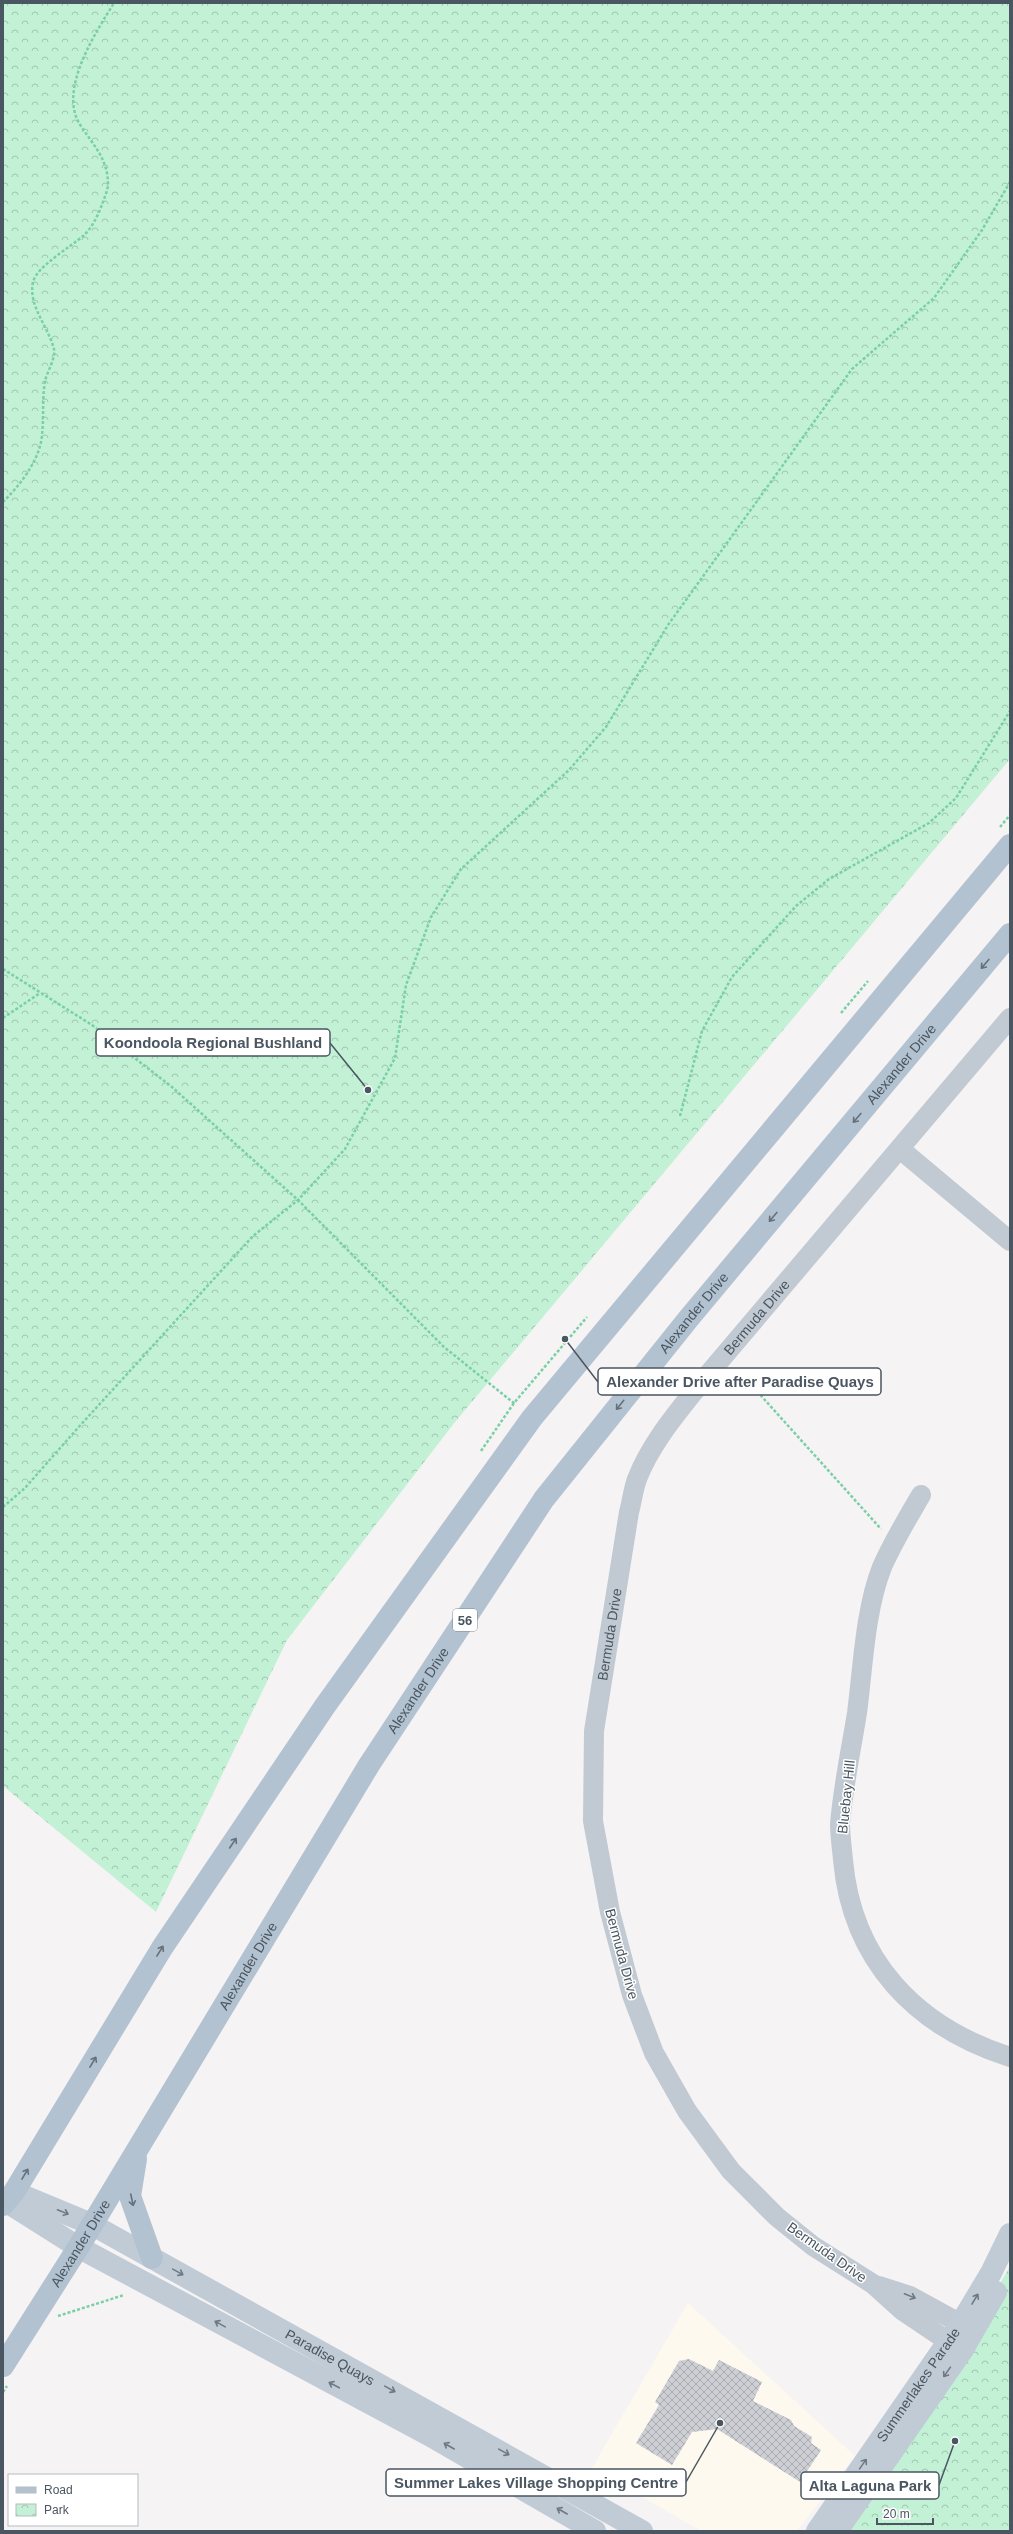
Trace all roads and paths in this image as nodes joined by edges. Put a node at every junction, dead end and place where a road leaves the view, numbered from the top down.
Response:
1 (114, 3) edge
2 (1010, 182) edge
3 (3, 502) edge
4 (1010, 711) edge
5 (1010, 845) edge
6 (1010, 934) edge
7 (3, 969) edge
8 (40, 993) junction
9 (3, 1018) edge
10 (1010, 1018) edge
11 (680, 1116) dead end
12 (900, 1149) junction
13 (298, 1200) junction
14 (1010, 1241) edge
15 (724, 1356) junction
16 (532, 1418) junction
17 (921, 1495) dead end
18 (3, 1507) edge
19 (895, 1540) junction
20 (1010, 2057) edge
21 (138, 2148) junction
22 (7, 2200) edge
23 (92, 2224) junction
24 (1010, 2235) edge
25 (78, 2247) junction
26 (152, 2258) junction
27 (1010, 2266) edge
28 (873, 2284) junction
29 (128, 2294) dead end
30 (56, 2317) dead end
31 (968, 2327) junction
32 (955, 2346) junction
33 (7, 2372) edge
34 (3, 2392) edge
35 (597, 2504) junction
36 (831, 2526) edge
37 (590, 2528) edge
38 (642, 2531) edge

1 - 3 path
2 - 13 path
4 - 11 path
5 - 16 main road
6 -> 21 main road, Alexander Drive / 56
7 - 8 path
8 - 9 path
8 - 13 path
10 - 12 street, Bermuda Drive
12 - 14 street
12 - 15 street, Bermuda Drive
13 - 16 path
13 - 18 path
15 - 19 path
15 - 28 street, Bermuda Drive
22 -> 16 main road
17 - 19 street, Bluebay Hill
19 - 20 street, Bluebay Hill
21 - 23 main road, Alexander Drive / 56
21 -> 26 main road
22 -> 23 street, Paradise Quays
22 - 25 street, Paradise Quays
23 - 25 main road, Alexander Drive / 56
23 - 26 street, Paradise Quays
31 -> 24 street, Summerlakes Parade
25 - 33 main road, Alexander Drive / 56
37 -> 25 street, Paradise Quays
26 -> 35 street, Paradise Quays
27 - 31 street, Summerlakes Parade
28 -> 31 street, Bermuda Drive
28 - 32 street, Bermuda Drive
29 - 30 path
31 - 32 street, Summerlakes Parade
32 - 36 street, Summerlakes Parade
33 - 34 path
35 - 37 street
35 - 38 street, Paradise Quays

